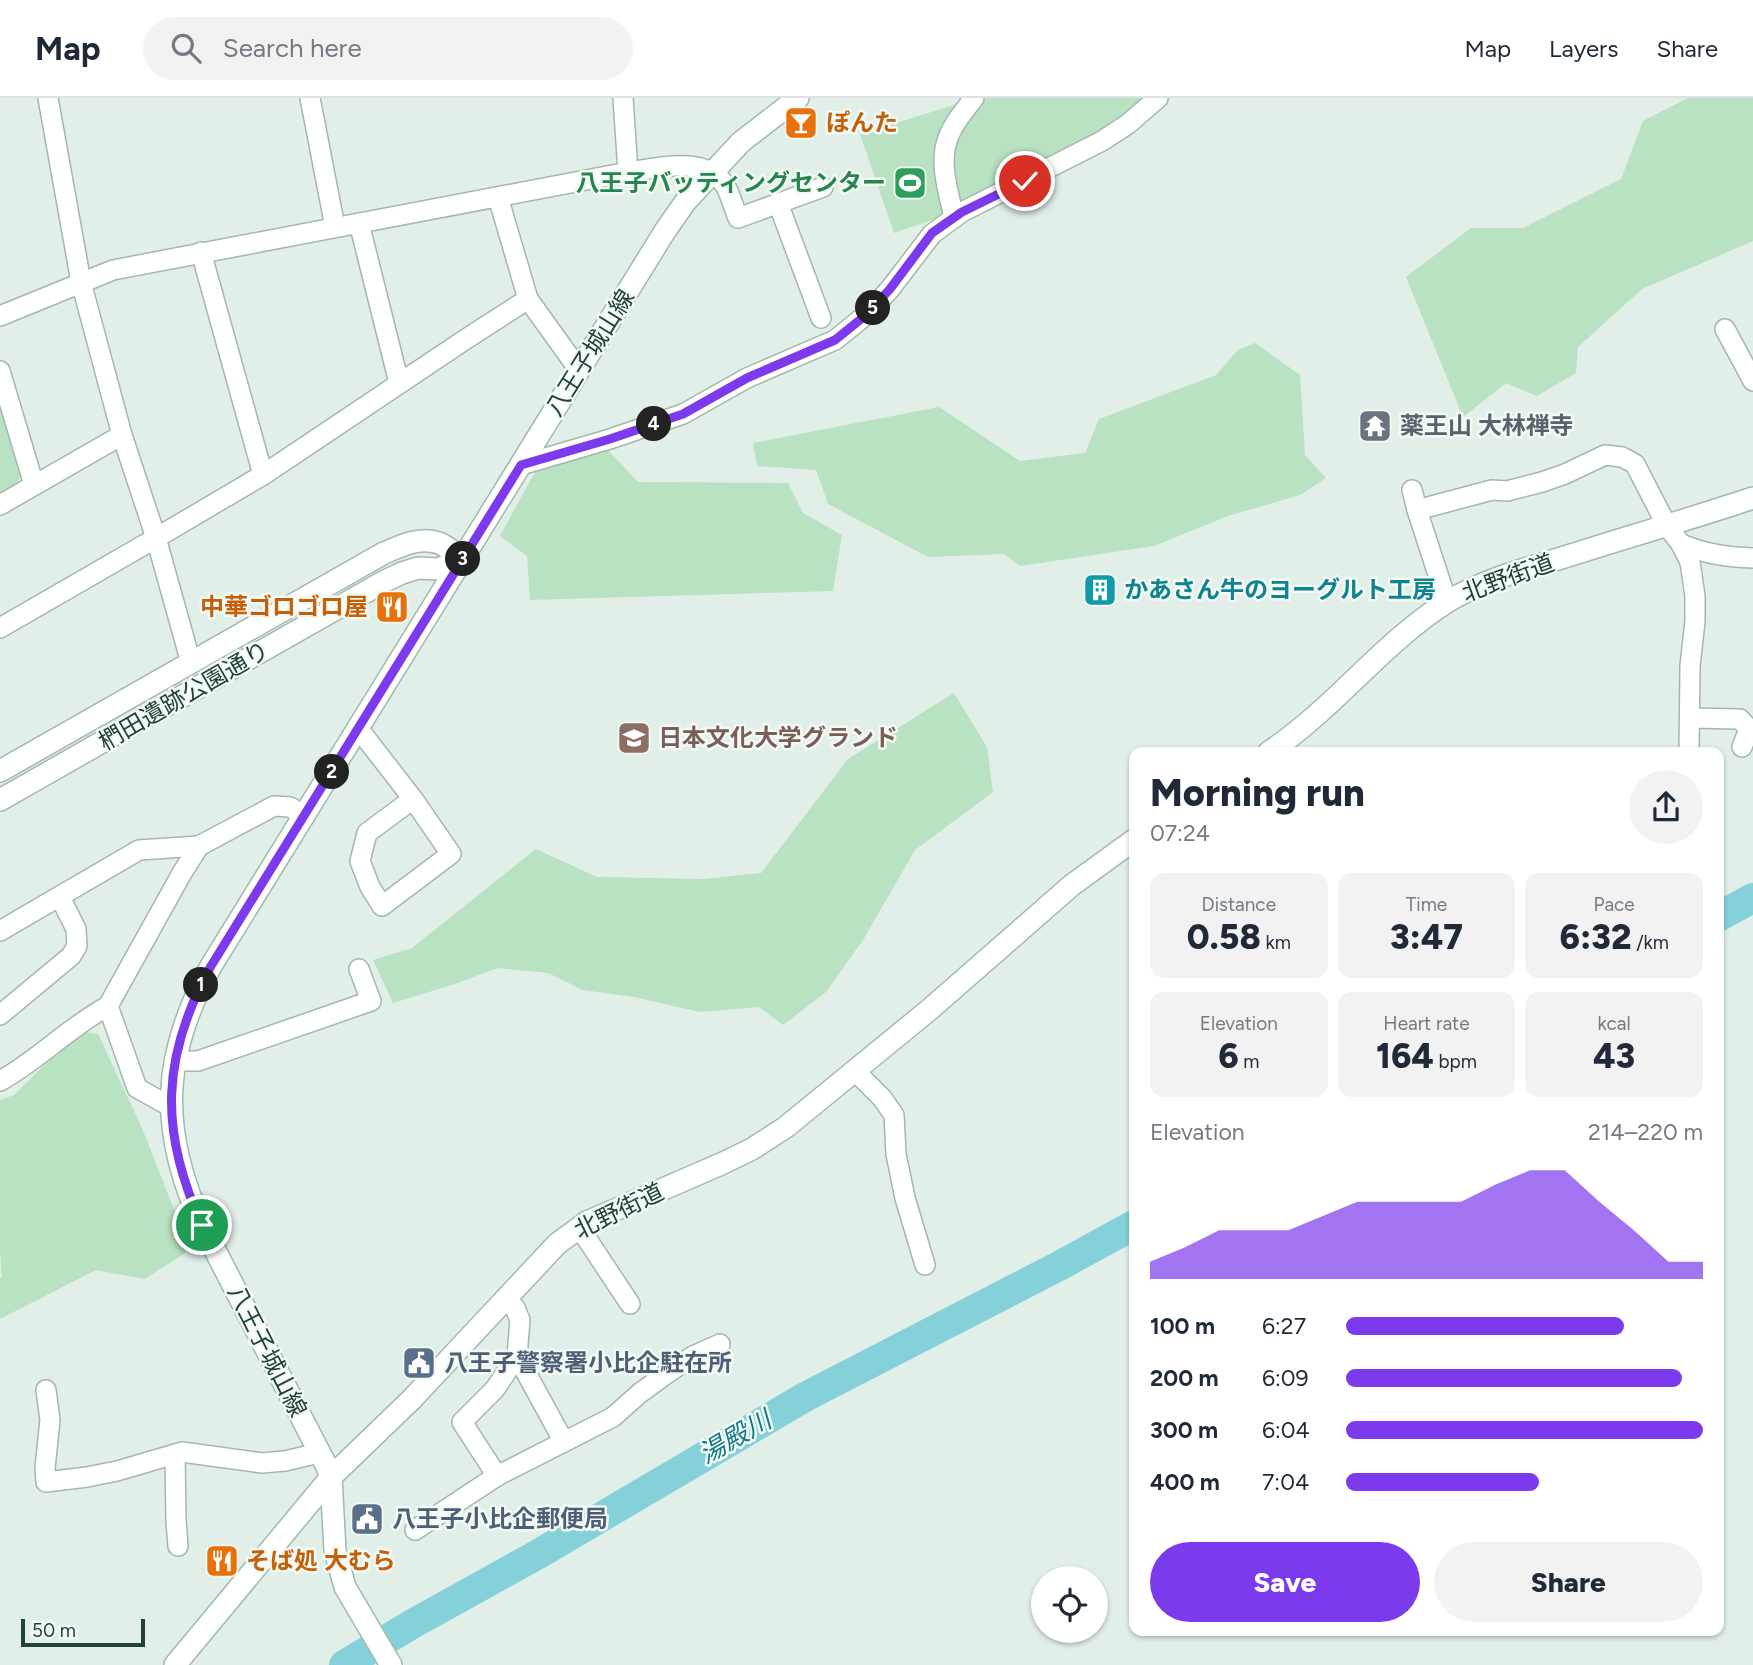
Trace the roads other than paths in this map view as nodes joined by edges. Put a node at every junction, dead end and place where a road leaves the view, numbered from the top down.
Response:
1 (47, 98) edge
2 (310, 98) edge
3 (623, 98) edge
4 (798, 98) edge
5 (974, 98) edge
6 (1158, 98) edge
7 (712, 172) junction
8 (628, 173) junction
9 (823, 187) dead end
10 (498, 197) junction
11 (778, 203) junction
12 (954, 218) junction
13 (359, 223) junction
14 (335, 227) junction
15 (201, 252) junction
16 (81, 282) junction
17 (528, 299) junction
18 (0, 316) edge
19 (821, 318) dead end
20 (1725, 330) dead end
21 (579, 370) junction
22 (0, 371) edge
23 (1753, 381) edge
24 (399, 383) junction
25 (122, 435) junction
26 (521, 465) junction
27 (263, 475) junction
28 (34, 485) junction
29 (1412, 490) dead end
30 (1753, 498) edge
31 (0, 505) edge
32 (1417, 510) junction
33 (1667, 526) junction
34 (156, 538) junction
35 (1681, 544) junction
36 (1753, 558) edge
37 (463, 559) junction
38 (1447, 602) junction
39 (0, 628) edge
40 (191, 663) junction
41 (1690, 718) junction
42 (358, 728) junction
43 (1276, 747) edge
44 (1689, 747) edge
45 (1742, 747) dead end
46 (0, 771) edge
47 (413, 799) junction
48 (0, 800) edge
49 (305, 816) junction
50 (1129, 844) edge
51 (199, 846) junction
52 (60, 898) junction
53 (0, 931) edge
54 (359, 969) dead end
55 (108, 1006) junction
56 (0, 1015) edge
57 (175, 1061) junction
58 (855, 1071) junction
59 (0, 1082) edge
60 (171, 1107) junction
61 (579, 1227) junction
62 (925, 1265) dead end
63 (505, 1298) junction
64 (630, 1304) dead end
65 (720, 1344) dead end
66 (517, 1356) junction
67 (47, 1390) dead end
68 (564, 1442) junction
69 (319, 1453) junction
70 (175, 1454) junction
71 (497, 1476) junction
72 (331, 1477) junction
73 (415, 1530) dead end
74 (178, 1546) dead end
75 (175, 1665) edge
76 (391, 1665) edge

1 - 16 street
2 - 14 street
3 - 8 street
4 - 7 main road, 八王子城山線
5 - 12 street
6 - 12 street
7 - 8 street
7 - 11 street
7 - 21 main road, 八王子城山線
8 - 10 street
9 - 11 street
10 - 13 street
10 - 17 street
11 - 19 street
12 - 26 street
13 - 14 street
13 - 24 street
14 - 15 street
15 - 16 street
15 - 27 street
16 - 18 street
16 - 25 street
17 - 21 street
17 - 24 street
20 - 23 street
21 - 26 main road, 八王子城山線
22 - 28 street
24 - 27 street
25 - 28 street
25 - 34 street
26 - 37 main road, 八王子城山線
27 - 34 street
28 - 31 street
29 - 32 street
30 - 33 main road, 北野街道
32 - 33 street
32 - 38 street
33 - 35 street
33 - 38 main road, 北野街道
34 - 39 street
34 - 40 street
35 - 36 street
35 - 41 street
37 - 40 main road, 椚田遺跡公園通り
37 - 42 main road, 八王子城山線
37 - 48 main road, 椚田遺跡公園通り
38 - 43 main road, 北野街道
40 - 46 main road, 椚田遺跡公園通り
41 - 44 street
41 - 45 street
42 - 47 street
42 - 49 main road, 八王子城山線
47 - 47 street
49 - 51 street
49 - 57 main road, 八王子城山線
50 - 58 main road, 北野街道
51 - 52 street
51 - 55 street
52 - 53 street
52 - 56 street
54 - 57 street
55 - 59 street
55 - 60 street
57 - 60 main road, 八王子城山線
58 - 61 main road, 北野街道
58 - 62 street
60 - 69 main road, 八王子城山線
61 - 63 main road, 北野街道
61 - 64 street
63 - 66 street
63 - 72 main road, 北野街道
65 - 68 street
66 - 68 street
66 - 71 street
67 - 70 street
68 - 71 street
69 - 70 street
69 - 72 main road, 八王子城山線
70 - 74 street
71 - 73 street
72 - 75 main road, 北野街道
72 - 76 main road, 八王子城山線

